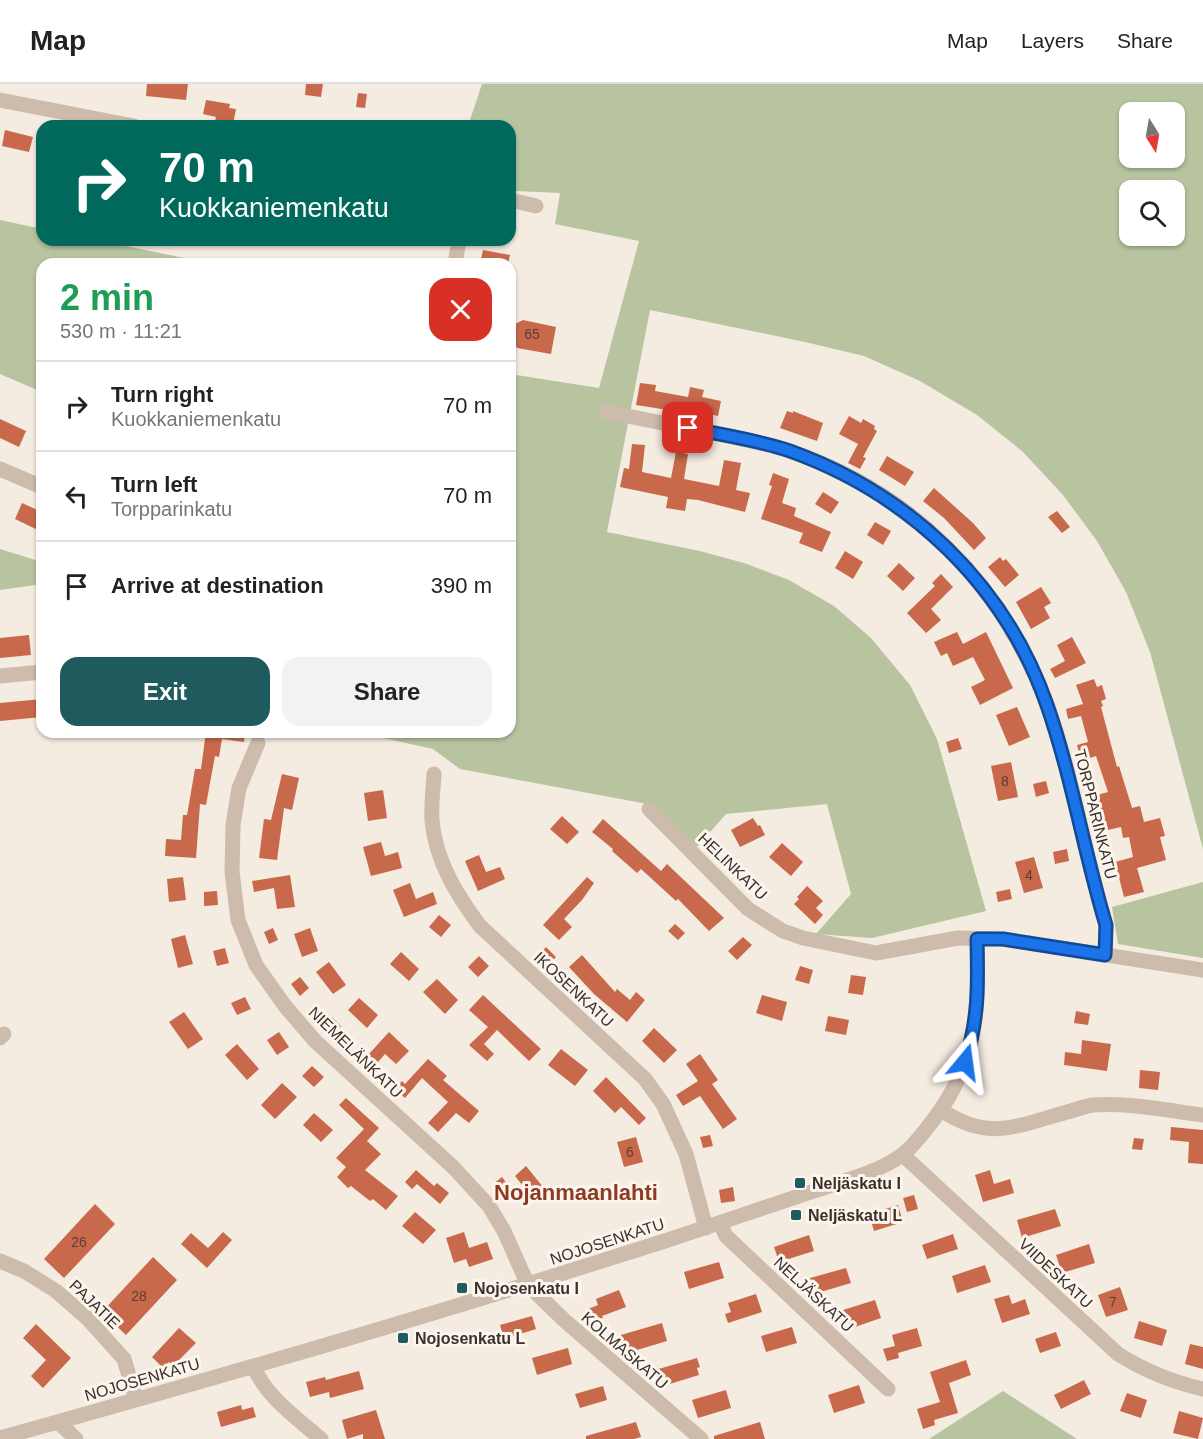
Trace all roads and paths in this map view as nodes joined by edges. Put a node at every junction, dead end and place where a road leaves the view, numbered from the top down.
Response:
1 (0, 99) edge
2 (104, 120) edge
3 (516, 201) edge
4 (537, 206) dead end
5 (607, 412) dead end
6 (0, 469) edge
7 (36, 484) edge
8 (36, 673) edge
9 (0, 676) edge
10 (258, 743) dead end
11 (434, 774) dead end
12 (648, 809) dead end
13 (977, 939) junction
14 (1105, 955) junction
15 (1203, 970) edge
16 (941, 1110) junction
17 (1203, 1115) edge
18 (903, 1155) junction
19 (713, 1225) junction
20 (0, 1261) edge
21 (528, 1285) junction
22 (254, 1366) junction
23 (888, 1389) dead end
24 (1203, 1389) edge
25 (136, 1399) junction
26 (58, 1422) junction
27 (0, 1438) edge
28 (76, 1439) edge
29 (321, 1439) edge
30 (701, 1439) edge

1 - 2 street
3 - 4 street
5 - 14 street, TORPPARINKATU
6 - 7 street
8 - 9 street
10 - 21 street, NIEMELÄNKATU
11 - 19 street, IKOSENKATU
12 - 13 street, HELINKATU
13 - 14 street, HELINKATU
13 - 16 street, NOJOSENKATU
14 - 15 street, HELINKATU
16 - 17 street
16 - 18 street, NOJOSENKATU
18 - 19 street, NOJOSENKATU
18 - 24 street, VIIDESKATU
19 - 21 street, NOJOSENKATU
19 - 23 street, NELJÄSKATU
20 - 25 street, PAJATIE
21 - 22 street, NOJOSENKATU
21 - 30 street, KOLMASKATU
22 - 25 street, NOJOSENKATU
22 - 29 street
25 - 26 street, NOJOSENKATU
26 - 27 street, NOJOSENKATU
26 - 28 street

